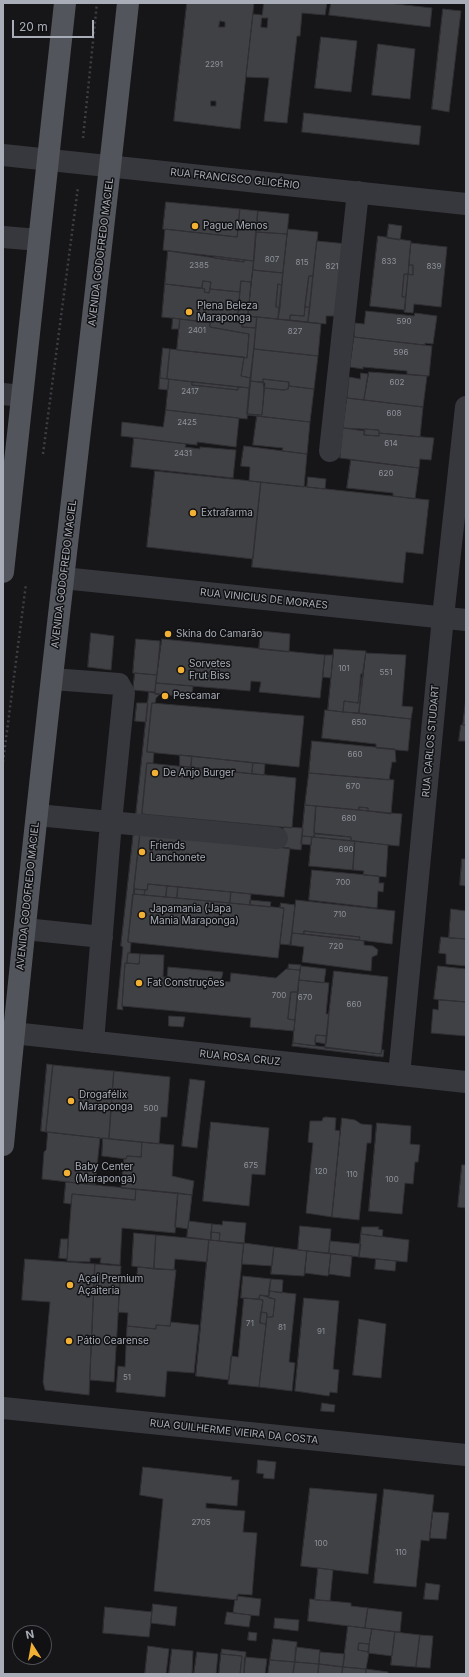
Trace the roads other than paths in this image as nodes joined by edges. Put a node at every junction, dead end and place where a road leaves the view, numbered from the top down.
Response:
1 (64, 3) edge
2 (128, 3) edge
3 (3, 155) edge
4 (47, 160) junction
5 (111, 166) junction
6 (358, 192) junction
7 (466, 204) edge
8 (3, 237) edge
9 (39, 240) junction
10 (12, 395) edge
11 (466, 407) edge
12 (330, 451) dead end
13 (8, 475) edge
14 (3, 572) edge
15 (63, 578) junction
16 (443, 618) junction
17 (466, 620) edge
18 (52, 679) junction
19 (37, 815) junction
20 (111, 822) junction
21 (277, 838) dead end
22 (25, 929) junction
23 (102, 937) junction
24 (14, 1033) junction
25 (93, 1042) junction
26 (399, 1075) junction
27 (466, 1082) edge
28 (3, 1145) edge
29 (3, 1408) edge
30 (466, 1455) edge

1 - 4 main road
2 - 5 main road, AVENIDA GODOFREDO MACIEL
3 - 4 street, RUA FRANCISCO GLICÉRIO
4 - 5 street, RUA FRANCISCO GLICÉRIO
4 - 9 main road
5 - 6 street, RUA FRANCISCO GLICÉRIO
5 - 15 main road, AVENIDA GODOFREDO MACIEL
6 - 7 street, RUA FRANCISCO GLICÉRIO
6 - 12 street
8 - 9 street
9 - 10 main road
10 - 13 main road
11 - 16 street, RUA CARLOS STUDART
13 - 14 main road
15 - 16 street, RUA VINICIUS DE MORAES
15 - 18 main road, AVENIDA GODOFREDO MACIEL
16 - 17 street, RUA VINICIUS DE MORAES
16 - 26 street, RUA CARLOS STUDART
18 - 19 main road, AVENIDA GODOFREDO MACIEL
18 - 20 street
19 - 20 street
19 - 22 main road, AVENIDA GODOFREDO MACIEL
20 - 21 street
20 - 23 street
22 - 23 street
22 - 24 main road, AVENIDA GODOFREDO MACIEL
23 - 25 street
24 - 25 street, RUA ROSA CRUZ
24 - 28 main road, AVENIDA GODOFREDO MACIEL
25 - 26 street, RUA ROSA CRUZ
26 - 27 street, RUA ROSA CRUZ
29 - 30 street, RUA GUILHERME VIEIRA DA COSTA

